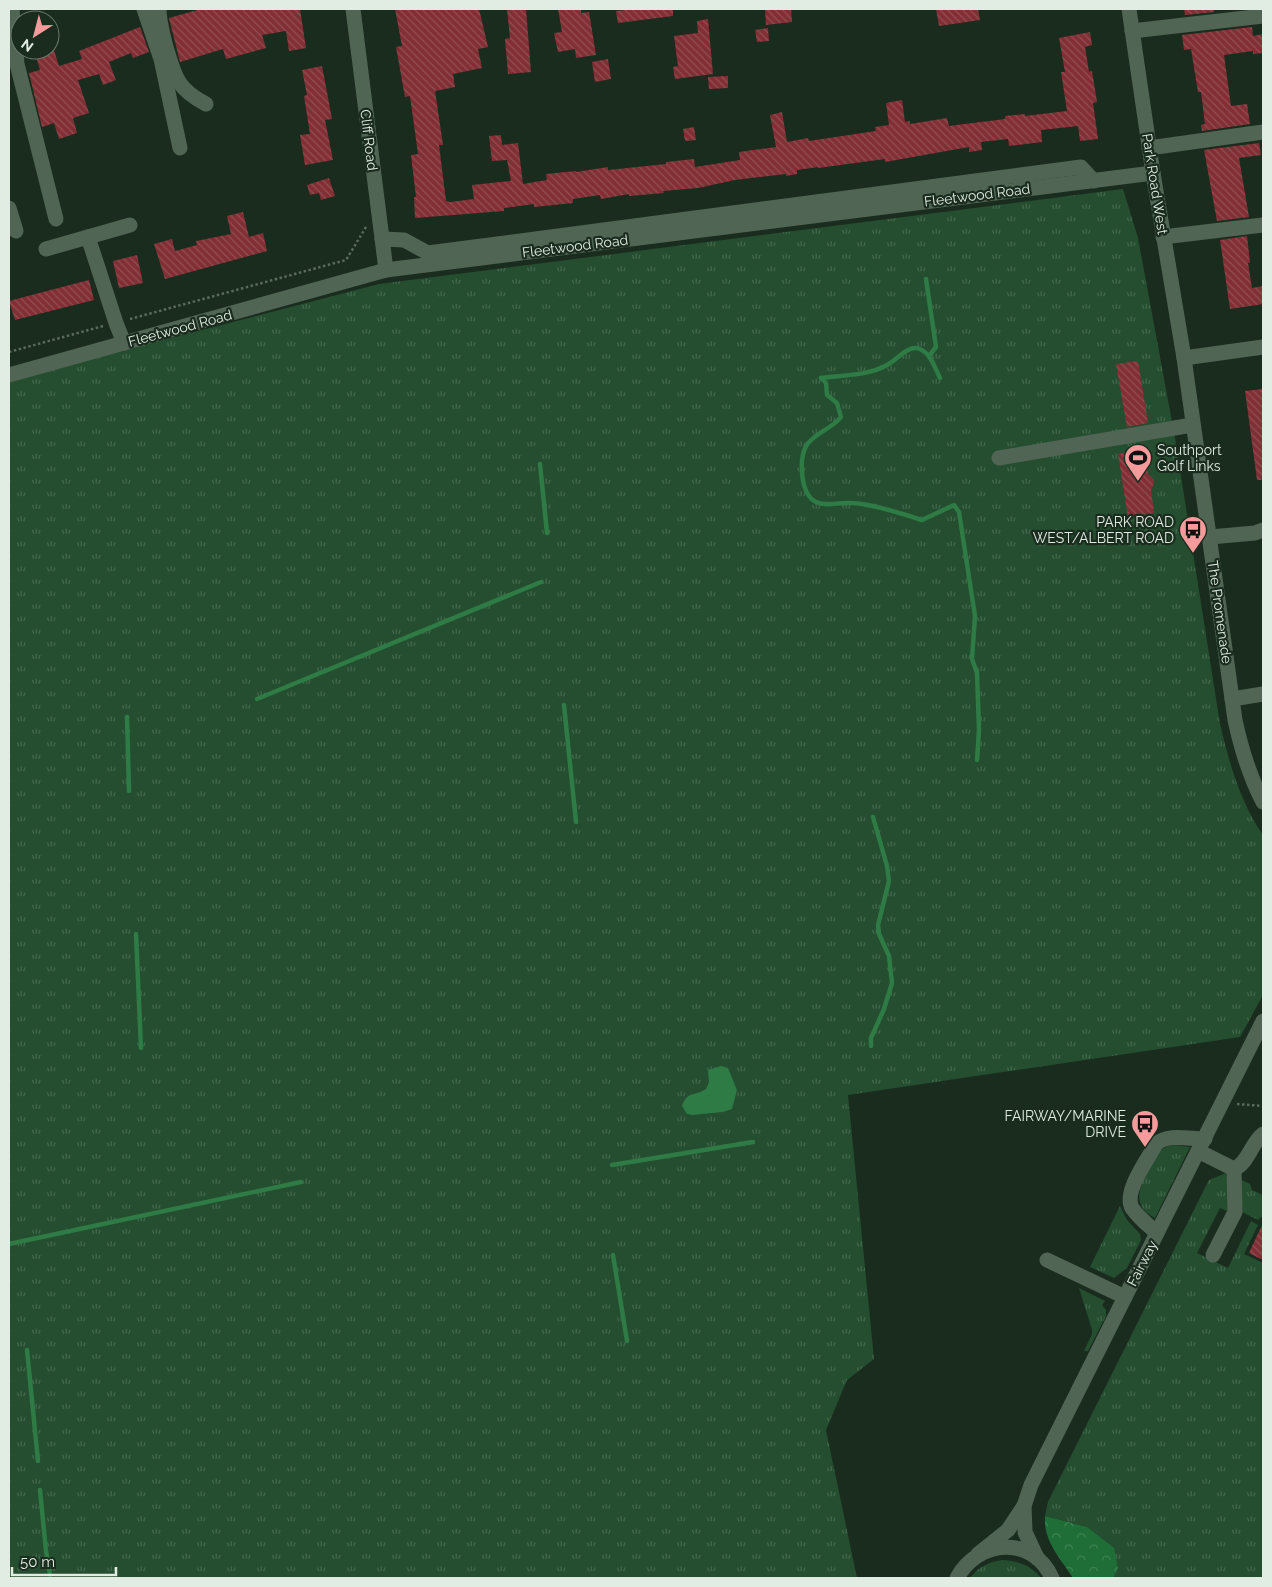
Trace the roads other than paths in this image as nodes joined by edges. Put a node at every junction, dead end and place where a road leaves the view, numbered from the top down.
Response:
1 (12, 9) edge
2 (144, 9) edge
3 (160, 9) edge
4 (352, 9) edge
5 (1129, 9) edge
6 (1263, 16) edge
7 (1132, 31) junction
8 (206, 104) dead end
9 (1263, 132) edge
10 (180, 148) dead end
11 (1149, 148) junction
12 (1153, 173) junction
13 (1094, 181) junction
14 (9, 208) edge
15 (56, 219) dead end
16 (1263, 224) edge
17 (130, 225) dead end
18 (16, 231) dead end
19 (88, 237) junction
20 (1163, 237) junction
21 (382, 239) junction
22 (46, 249) dead end
23 (386, 270) junction
24 (124, 343) junction
25 (1263, 347) edge
26 (1184, 358) junction
27 (9, 375) edge
28 (1192, 425) junction
29 (999, 458) dead end
30 (1263, 530) edge
31 (1210, 537) junction
32 (1263, 694) edge
33 (1232, 699) junction
34 (1263, 802) edge
35 (1263, 1022) edge
36 (1263, 1134) edge
37 (1201, 1145) junction
38 (1234, 1169) junction
39 (1157, 1233) junction
40 (1213, 1255) dead end
41 (1047, 1260) dead end
42 (1125, 1297) junction
43 (1024, 1506) junction
44 (978, 1554) junction
45 (1037, 1558) junction
46 (957, 1578) edge
47 (1052, 1578) edge

1 - 15 street
2 - 10 street
3 - 8 street
4 - 21 street, Cliff Road
5 - 7 street, Park Road West
6 - 7 street
7 - 11 street, Park Road West
9 - 11 street
11 - 12 street, Park Road West
12 - 13 street, Fleetwood Road
12 - 20 street, Park Road West
13 - 21 street
13 - 23 street, Fleetwood Road
14 - 18 street
16 - 20 street
17 - 19 street
19 - 22 street
19 - 24 street
20 - 26 street, Park Road West
21 - 23 street, Cliff Road
23 - 24 street, Fleetwood Road
24 - 27 street, Fleetwood Road
25 - 26 street
26 - 28 street, The Promenade
28 - 29 street
28 - 31 street, The Promenade
30 - 31 street
31 - 33 street, The Promenade
32 - 33 street
33 - 34 street, The Promenade
35 - 37 street, Fairway
36 - 38 street
37 - 38 street
37 - 39 street, Fairway
37 - 39 street
38 - 40 street
39 - 42 street, Fairway
41 - 42 street
42 - 43 street, Fairway
43 - 44 street, Fairway
43 - 45 street, Fairway
44 - 45 street
44 - 46 street, Fairway
45 - 47 street, Fairway

